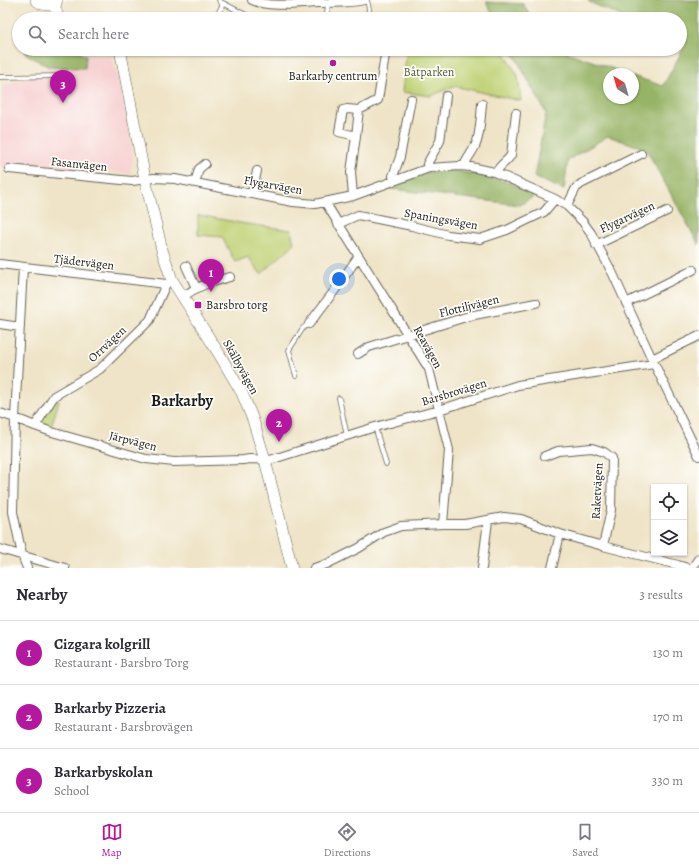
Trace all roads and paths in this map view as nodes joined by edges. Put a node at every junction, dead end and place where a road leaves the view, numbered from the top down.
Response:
1 (252, 0) edge
2 (360, 0) edge
3 (367, 0) edge
4 (56, 1) edge
5 (220, 1) edge
6 (341, 1) edge
7 (40, 2) edge
8 (304, 2) edge
9 (328, 3) junction
10 (46, 12) edge
11 (56, 12) edge
12 (219, 12) edge
13 (240, 12) edge
14 (327, 12) edge
15 (368, 12) edge
16 (121, 56) edge
17 (385, 56) edge
18 (63, 76) dead end
19 (0, 77) edge
20 (446, 96) dead end
21 (411, 99) dead end
22 (482, 104) dead end
23 (359, 110) junction
24 (516, 113) dead end
25 (356, 136) junction
26 (641, 154) dead end
27 (205, 164) dead end
28 (464, 166) junction
29 (429, 168) junction
30 (9, 169) dead end
31 (257, 171) dead end
32 (496, 172) junction
33 (145, 179) junction
34 (394, 181) junction
35 (196, 183) junction
36 (252, 194) junction
37 (353, 196) junction
38 (555, 199) junction
39 (325, 202) junction
40 (567, 206) junction
41 (667, 211) dead end
42 (338, 224) junction
43 (596, 245) junction
44 (358, 257) junction
45 (0, 264) edge
46 (186, 266) dead end
47 (23, 267) junction
48 (693, 270) dead end
49 (230, 277) dead end
50 (169, 282) junction
51 (196, 288) junction
52 (183, 297) junction
53 (626, 302) junction
54 (536, 303) dead end
55 (0, 324) edge
56 (309, 324) joint
57 (20, 327) junction
58 (408, 335) junction
59 (699, 336) edge
60 (358, 354) dead end
61 (653, 362) junction
62 (296, 376) dead end
63 (339, 398) dead end
64 (439, 410) junction
65 (0, 413) edge
66 (15, 418) junction
67 (35, 426) junction
68 (375, 427) junction
69 (347, 436) junction
70 (697, 447) edge
71 (545, 456) dead end
72 (699, 456) edge
73 (264, 460) junction
74 (386, 464) dead end
75 (488, 521) junction
76 (443, 524) junction
77 (560, 534) junction
78 (603, 546) junction
79 (0, 549) edge
80 (22, 555) junction
81 (699, 558) edge
82 (27, 568) edge
83 (65, 568) edge
84 (292, 568) edge
85 (314, 568) edge
86 (482, 568) edge
87 (552, 568) edge
88 (688, 568) edge
89 (692, 568) edge

1 - 8 street
2 - 6 street
3 - 15 lane
4 - 7 street
4 - 11 street
5 - 12 lane
5 - 13 lane
6 - 9 street
7 - 10 street
8 - 9 street
9 - 14 lane
16 - 33 street, Skälbyvägen
17 - 23 street
18 - 19 lane
20 - 29 street
21 - 34 street
22 - 28 street
23 - 25 street
23 - 25 street
24 - 32 street
25 - 37 street
26 - 40 street
27 - 35 street
28 - 29 street, Flygarvägen
28 - 32 street, Flygarvägen
29 - 34 street, Flygarvägen
30 - 33 street, Fasanvägen
31 - 36 street
32 - 38 street, Flygarvägen
33 - 35 street, Flygarvägen
33 - 50 street, Skälbyvägen
34 - 37 street, Flygarvägen
35 - 36 street, Flygarvägen
36 - 39 street, Flygarvägen
37 - 39 street, Flygarvägen
38 - 40 street, Flygarvägen
38 - 42 street, Spaningsvägen
39 - 42 street, Reavägen
40 - 43 street, Flygarvägen
41 - 43 street, Flygarvägen
42 - 44 street, Reavägen
43 - 53 street, Flygarvägen
44 - 56 street
44 - 58 street, Reavägen
45 - 47 street, Tjädervägen
46 - 51 street
47 - 50 street, Tjädervägen
47 - 57 street
48 - 53 street
49 - 51 street
50 - 52 street, Skälbyvägen
50 - 67 street, Orrvägen
51 - 52 street
52 - 73 street, Skälbyvägen
53 - 61 street, Flygarvägen
54 - 58 street, Flottiljvägen
55 - 57 street
56 - 62 lane
57 - 66 street
58 - 60 street, Flottiljvägen
58 - 64 street, Reavägen
59 - 61 street
61 - 64 street, Barsbrovägen
61 - 70 street, Flygarvägen
63 - 69 lane
64 - 68 street, Barsbrovägen
64 - 76 street, Reavägen
65 - 66 street, Järpvägen
66 - 67 street, Järpvägen
66 - 80 street
67 - 73 street, Järpvägen
68 - 69 street, Barsbrovägen
68 - 74 lane
69 - 73 street, Barsbrovägen
70 - 72 street, Flygarvägen
71 - 78 street, Raketvägen
73 - 84 street, Skälbyvägen
75 - 76 street
75 - 77 street
75 - 86 street
76 - 85 street
77 - 78 street
77 - 87 street
78 - 88 street
79 - 80 street
80 - 82 street
80 - 83 street
81 - 89 street

